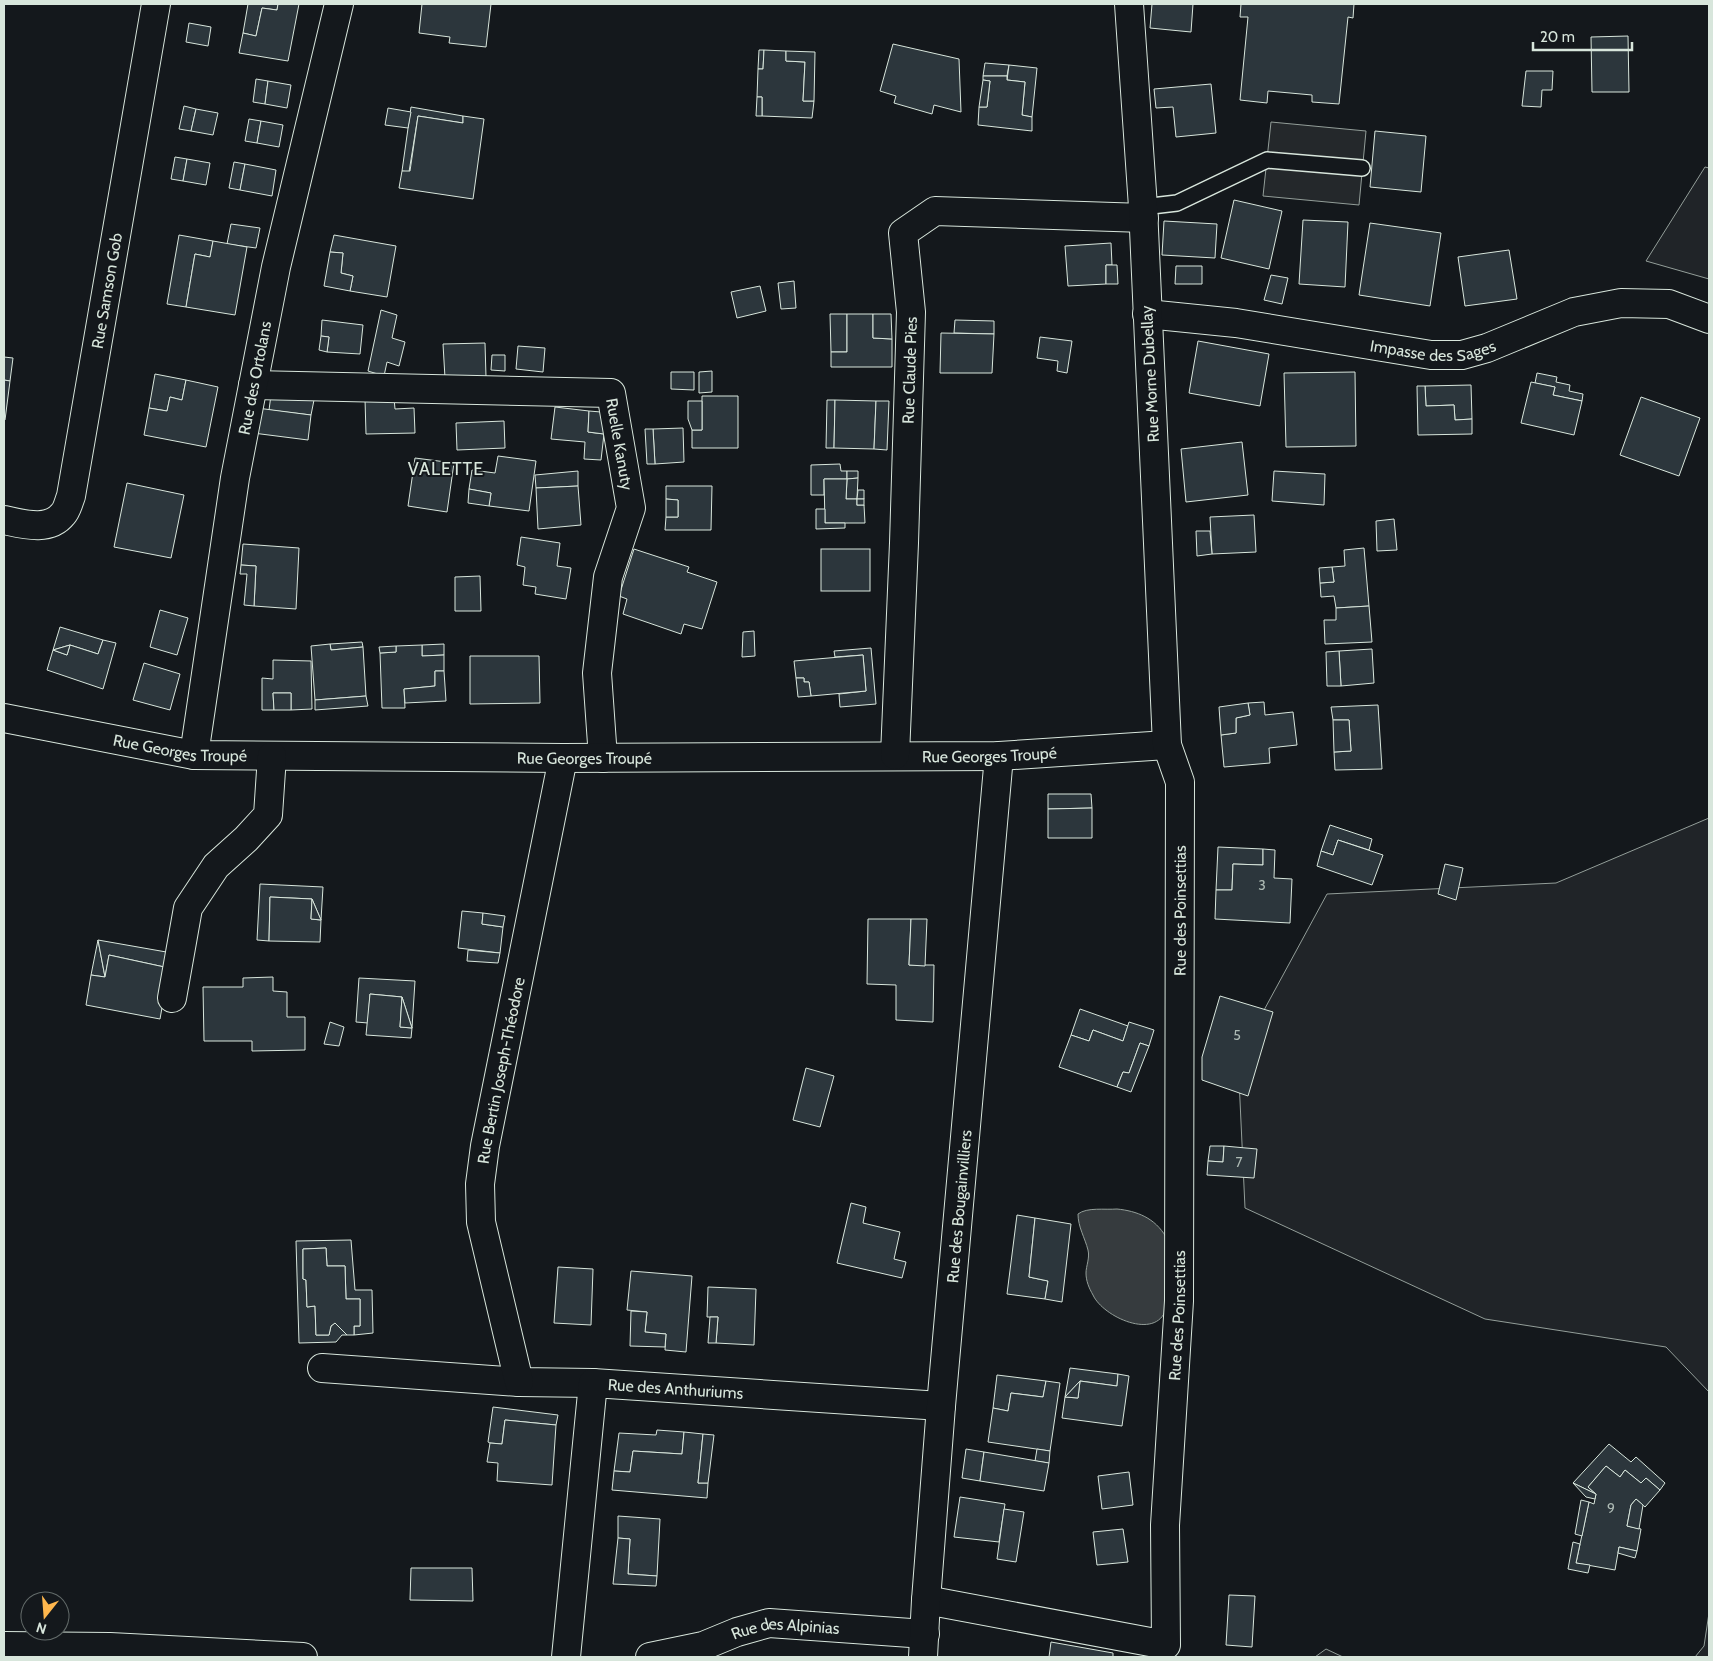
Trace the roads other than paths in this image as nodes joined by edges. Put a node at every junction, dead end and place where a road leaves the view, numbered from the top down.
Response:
1 (156, 4) edge
2 (339, 4) edge
3 (1130, 4) edge
4 (1362, 168) dead end
5 (1144, 213) junction
6 (1147, 314) junction
7 (1709, 319) edge
8 (253, 385) junction
9 (4, 520) edge
10 (4, 718) edge
11 (1167, 745) junction
12 (194, 755) junction
13 (272, 756) junction
14 (895, 756) junction
15 (999, 756) junction
16 (563, 758) junction
17 (603, 758) junction
18 (172, 998) dead end
19 (322, 1368) dead end
20 (518, 1382) junction
21 (593, 1383) junction
22 (941, 1406) junction
23 (926, 1600) junction
24 (4, 1646) edge
25 (924, 1646) edge
26 (303, 1657) edge
27 (566, 1657) edge
28 (650, 1657) edge

1 - 9 street, Rue Samson Gob
2 - 8 street, Rue des Ortolans
3 - 5 street, Rue Morne Dubellay
4 - 5 lane
5 - 6 street, Rue Morne Dubellay
5 - 14 street, Rue Claude Pies
6 - 7 street, Impasse des Sages
6 - 11 street, Rue Morne Dubellay
8 - 12 street, Rue des Ortolans
8 - 17 street, Ruelle Kanuty
10 - 12 street, Rue Georges Troupé
11 - 15 street, Rue Georges Troupé
11 - 23 street, Rue des Poinsettias
12 - 13 street, Rue Georges Troupé
13 - 16 street, Rue Georges Troupé
13 - 18 street
14 - 15 street, Rue Georges Troupé
14 - 17 street, Rue Georges Troupé
15 - 22 street, Rue des Bougainvilliers
16 - 17 street, Rue Georges Troupé
16 - 20 street, Rue Bertin Joseph-Théodore
19 - 20 street
20 - 21 street
21 - 22 street, Rue des Anthuriums
21 - 27 street, Rue des Anthuriums
22 - 23 street, Rue des Bougainvilliers
23 - 25 street, Rue des Bougainvilliers
24 - 26 street
25 - 28 street, Rue des Alpinias

